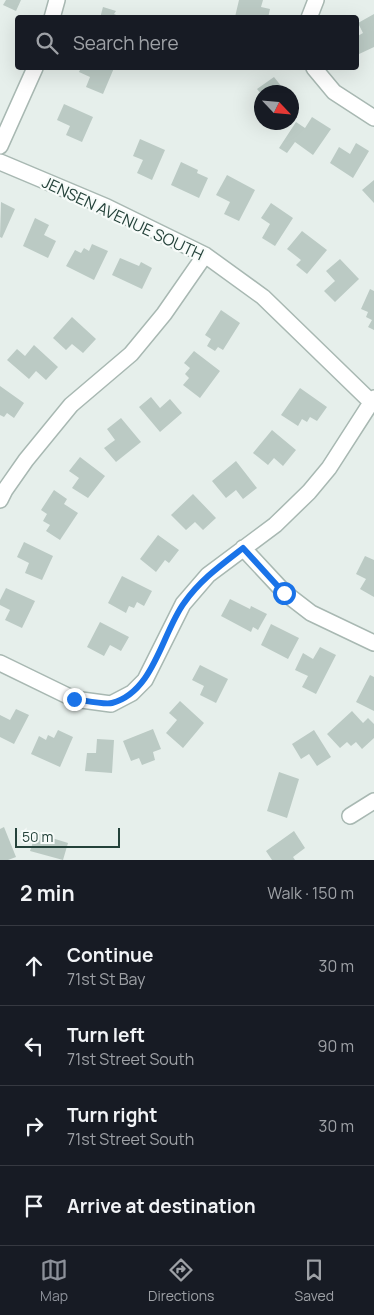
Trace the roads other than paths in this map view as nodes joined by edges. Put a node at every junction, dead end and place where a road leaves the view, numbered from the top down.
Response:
1 (58, 0) edge
2 (316, 0) edge
3 (53, 15) edge
4 (310, 15) edge
5 (34, 70) edge
6 (316, 70) edge
7 (374, 118) edge
8 (0, 146) edge
9 (0, 162) edge
10 (205, 255) junction
11 (373, 401) edge
12 (0, 500) edge
13 (243, 548) junction
14 (374, 643) edge
15 (0, 663) edge
16 (374, 801) edge
17 (350, 816) dead end

1 - 3 street
2 - 4 street
5 - 8 street
6 - 7 street
9 - 10 street, JENSEN AVENUE SOUTH
10 - 11 street, JENSEN AVENUE SOUTH
10 - 12 street
11 - 13 street
13 - 14 street
13 - 15 street
16 - 17 street

